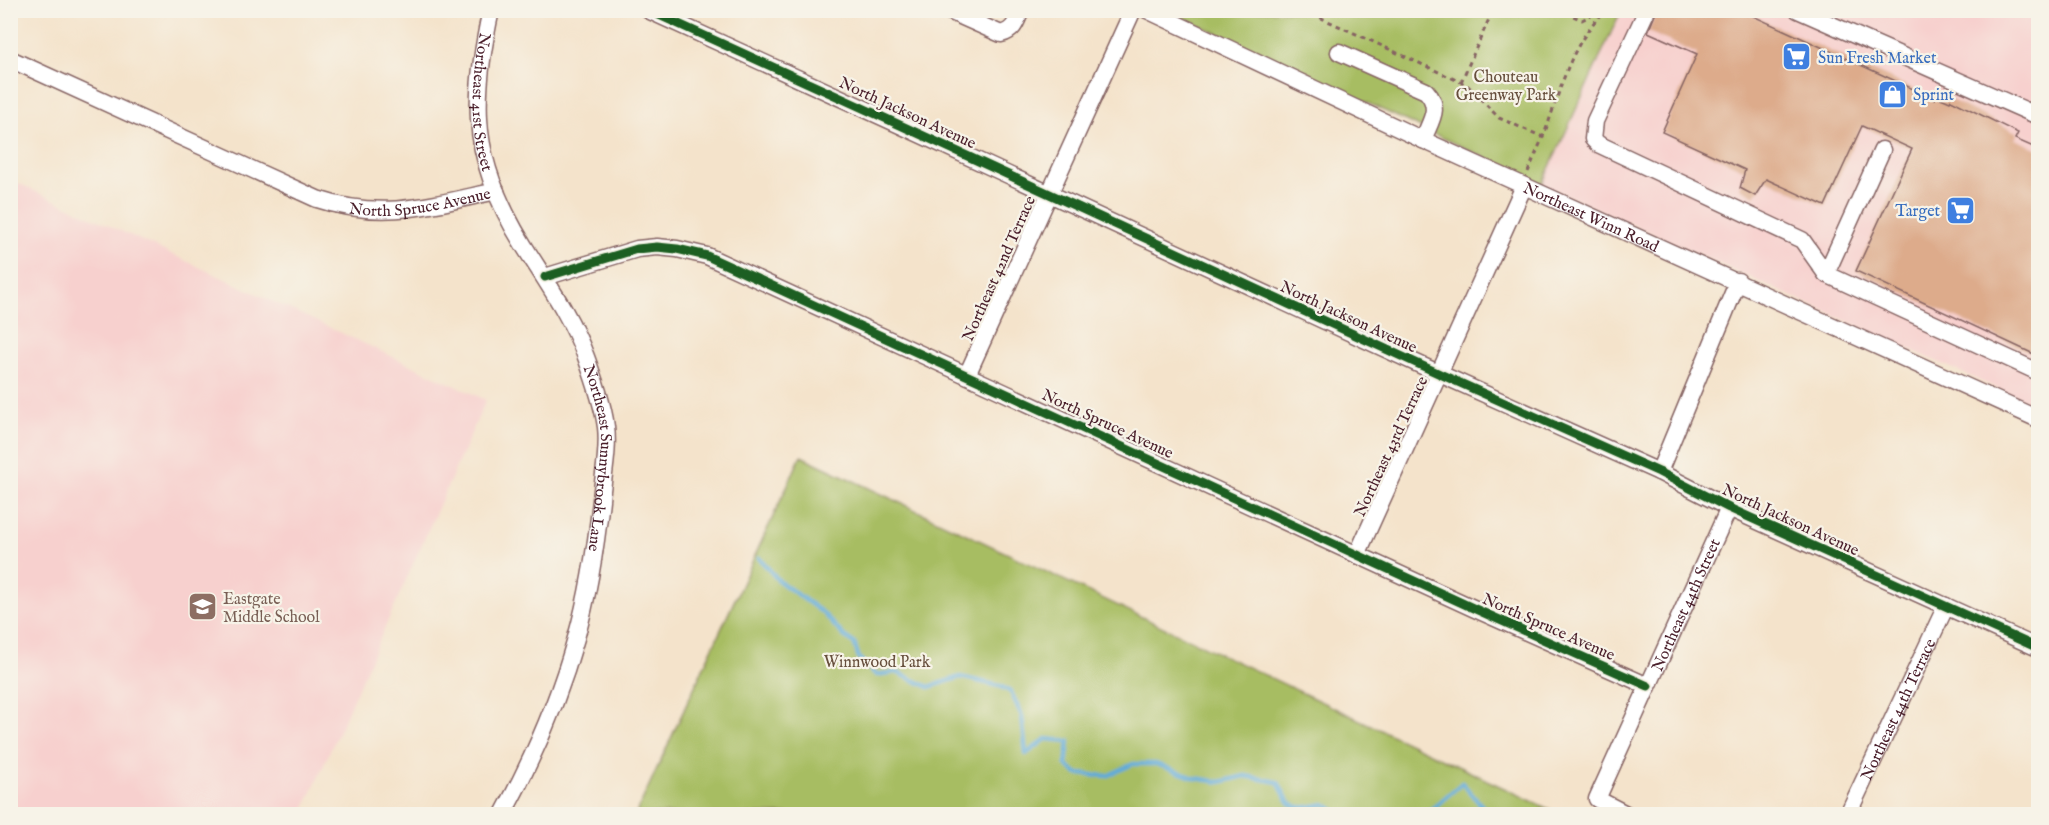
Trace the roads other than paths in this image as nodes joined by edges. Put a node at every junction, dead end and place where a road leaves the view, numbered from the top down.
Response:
1 (490, 10) edge
2 (648, 10) edge
3 (947, 10) edge
4 (1021, 10) edge
5 (1133, 10) edge
6 (1147, 10) edge
7 (1647, 10) edge
8 (1798, 10) edge
9 (1339, 52) dead end
10 (10, 59) edge
11 (2038, 116) edge
12 (1423, 140) junction
13 (1882, 150) dead end
14 (1524, 186) junction
15 (496, 191) junction
16 (1048, 193) junction
17 (1826, 274) junction
18 (545, 277) junction
19 (1738, 281) junction
20 (2038, 372) edge
21 (1440, 374) junction
22 (967, 375) junction
23 (2038, 419) edge
24 (1659, 472) junction
25 (1729, 508) junction
26 (1357, 555) junction
27 (1946, 606) junction
28 (2038, 648) edge
29 (1648, 686) junction
30 (503, 814) edge
31 (1626, 814) edge
32 (1848, 814) edge

1 - 15 street, Northeast 41st Street
2 - 16 street, North Jackson Avenue
3 - 4 street
5 - 16 street, Northeast 42nd Terrace
6 - 12 street, Northeast Winn Road
7 - 17 street
8 - 11 street
9 - 12 street
10 - 15 street, North Spruce Avenue
12 - 14 street, Northeast Winn Road
13 - 17 street
14 - 19 street, Northeast Winn Road
14 - 21 street, Northeast 43rd Terrace
15 - 18 street, North Spruce Avenue
16 - 21 street, North Jackson Avenue
16 - 22 street, Northeast 42nd Terrace
17 - 20 street
18 - 22 street, North Spruce Avenue
18 - 30 street, Northeast Sunnybrook Lane
19 - 23 street, Northeast Winn Road
19 - 24 street
21 - 24 street, North Jackson Avenue
21 - 26 street, Northeast 43rd Terrace
22 - 26 street, North Spruce Avenue
24 - 25 street, North Jackson Avenue
25 - 27 street, North Jackson Avenue
25 - 29 street, Northeast 44th Street
26 - 29 street, North Spruce Avenue
27 - 28 street, North Jackson Avenue
27 - 32 street, Northeast 44th Terrace
29 - 31 street, Northeast 44th Street

